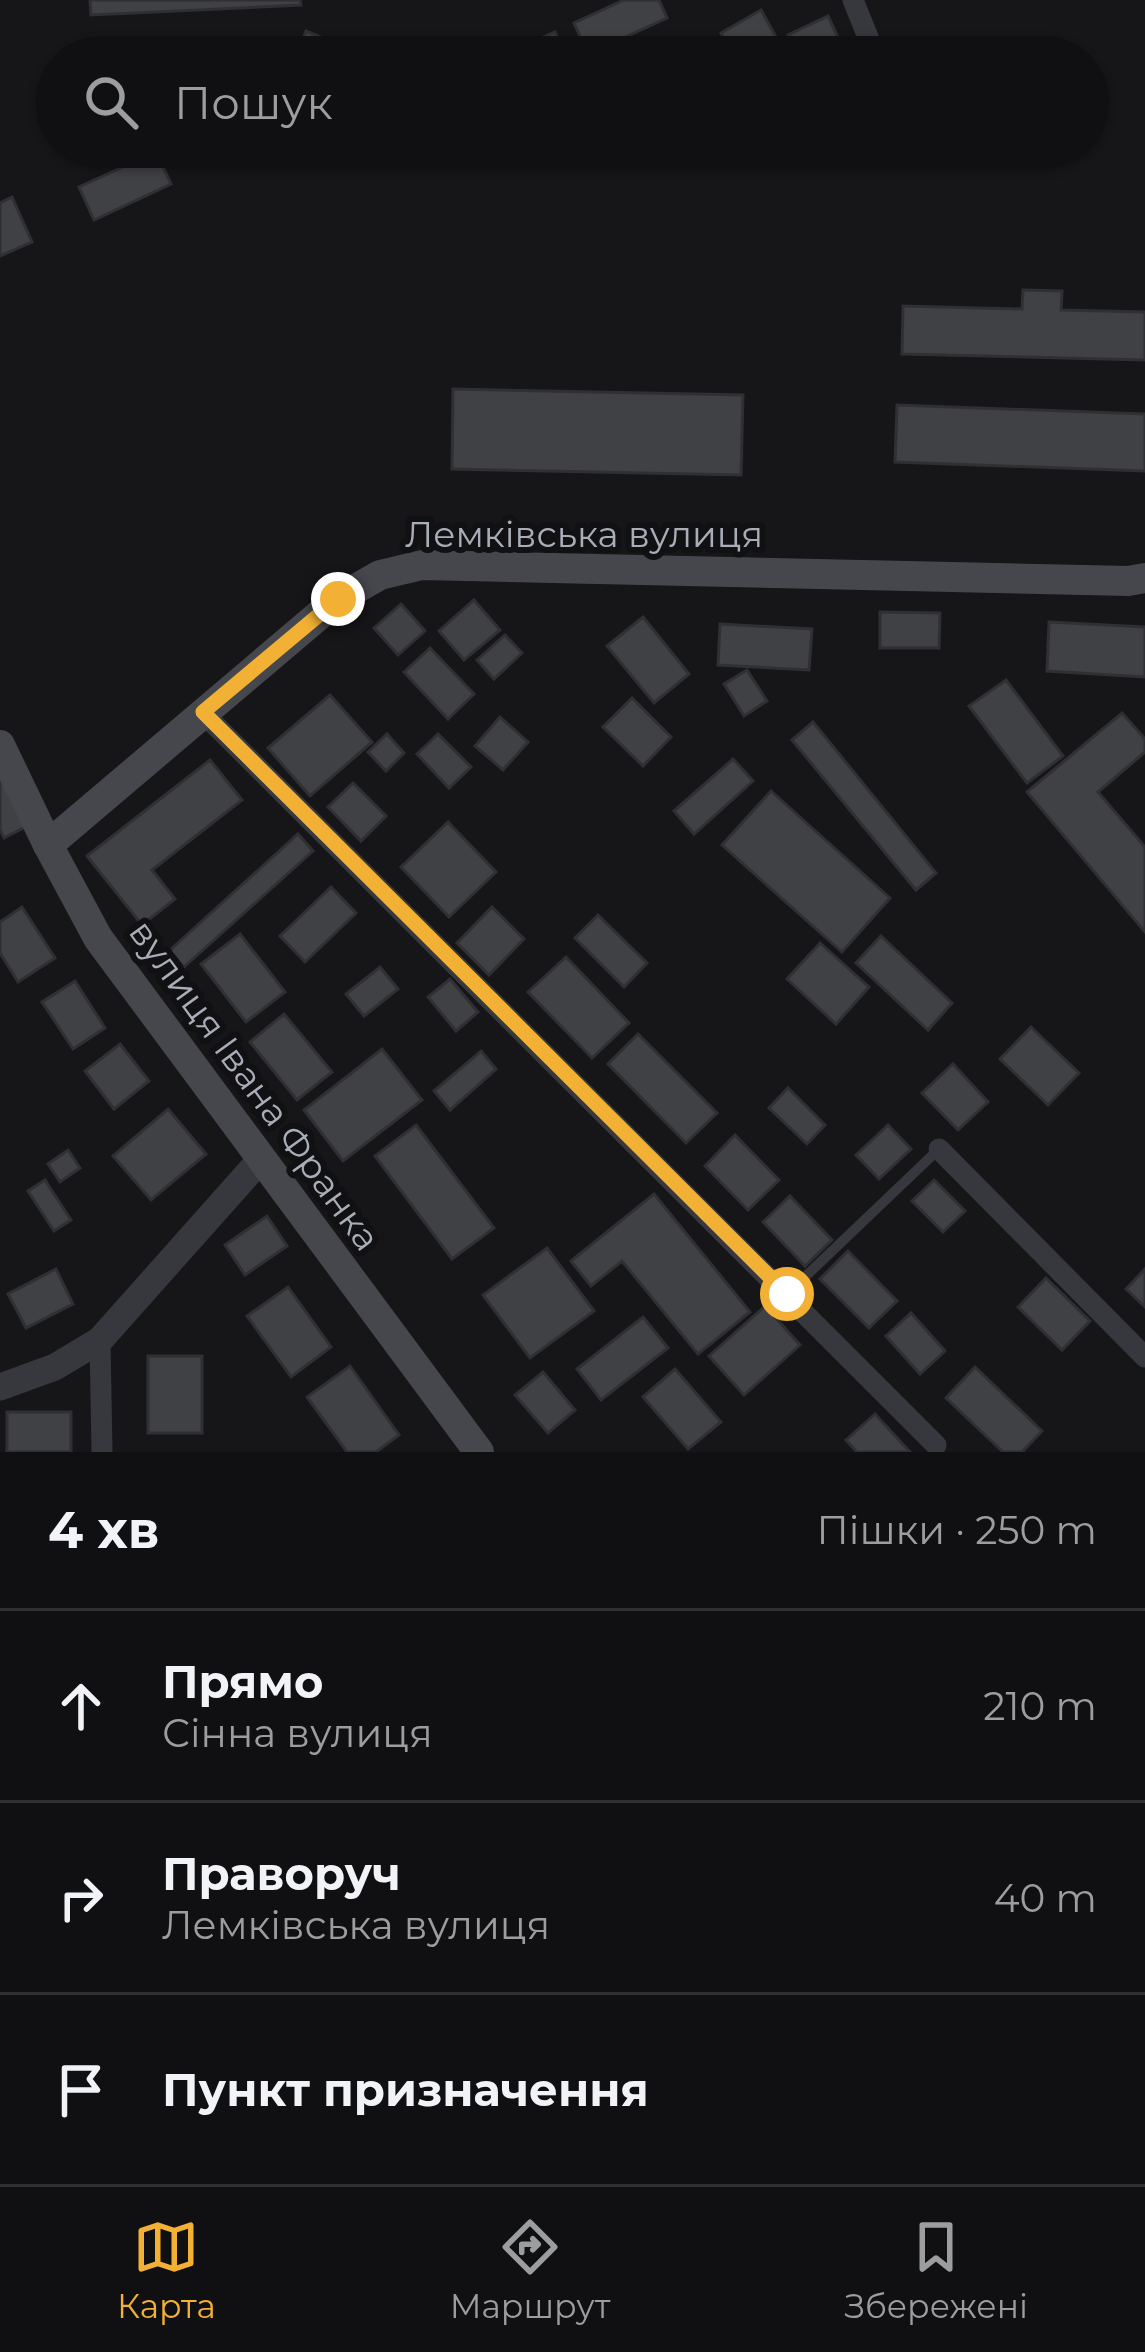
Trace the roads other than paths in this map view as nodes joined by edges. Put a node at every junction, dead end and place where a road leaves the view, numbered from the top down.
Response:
1 (853, 0) edge
2 (867, 36) edge
3 (1145, 578) edge
4 (203, 712) junction
5 (0, 745) edge
6 (48, 845) junction
7 (939, 1149) joint
8 (261, 1159) junction
9 (787, 1294) junction
10 (100, 1340) junction
11 (1145, 1357) edge
12 (0, 1387) edge
13 (936, 1445) dead end
14 (102, 1452) edge
15 (479, 1452) edge

1 - 2 street
3 - 4 main road, Лемківська вулиця
4 - 6 main road, Лемківська вулиця
4 - 9 street
5 - 6 main road, вулиця Івана Франка
6 - 8 main road, вулиця Івана Франка
7 - 9 lane
7 - 11 street
8 - 10 street
8 - 15 main road, вулиця Івана Франка
9 - 13 street
10 - 12 street
10 - 14 street

